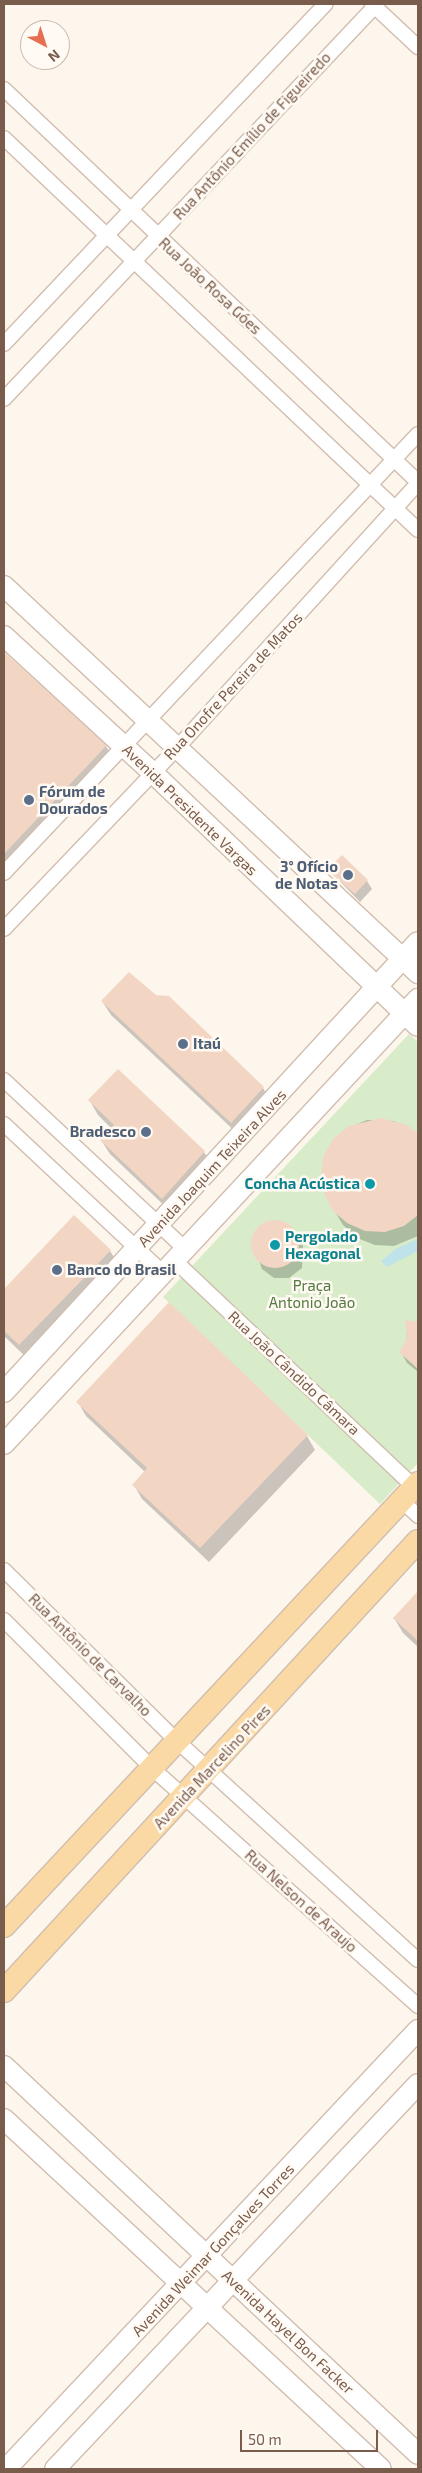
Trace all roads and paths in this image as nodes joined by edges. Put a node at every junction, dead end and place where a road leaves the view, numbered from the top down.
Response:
1 (326, 4) edge
2 (374, 5) edge
3 (418, 47) edge
4 (4, 90) edge
5 (4, 138) edge
6 (132, 211) junction
7 (108, 236) junction
8 (158, 237) junction
9 (134, 261) junction
10 (4, 344) edge
11 (4, 399) edge
12 (418, 434) edge
13 (394, 460) junction
14 (418, 483) edge
15 (371, 484) junction
16 (396, 508) junction
17 (418, 530) edge
18 (4, 586) edge
19 (4, 636) edge
20 (150, 720) junction
21 (124, 747) junction
22 (177, 748) junction
23 (153, 773) junction
24 (4, 873) edge
25 (4, 929) edge
26 (418, 942) edge
27 (402, 959) junction
28 (418, 973) edge
29 (377, 989) junction
30 (418, 999) edge
31 (411, 1020) edge
32 (4, 1080) edge
33 (4, 1124) edge
34 (160, 1225) junction
35 (137, 1248) junction
36 (173, 1260) junction
37 (4, 1392) edge
38 (4, 1444) edge
39 (413, 1497) edge
40 (418, 1541) edge
41 (4, 1570) edge
42 (4, 1620) edge
43 (176, 1740) junction
44 (153, 1769) junction
45 (210, 1770) junction
46 (184, 1797) junction
47 (4, 1926) edge
48 (418, 1960) edge
49 (4, 1991) edge
50 (418, 2006) edge
51 (418, 2030) edge
52 (4, 2066) edge
53 (418, 2084) edge
54 (4, 2119) edge
55 (208, 2256) junction
56 (233, 2280) junction
57 (180, 2286) junction
58 (205, 2309) junction
59 (418, 2454) edge
60 (6, 2469) edge
61 (55, 2469) edge
62 (381, 2469) edge

1 - 6 street
2 - 3 street
2 - 8 street, Rua Antônio Emílio de Figueiredo
4 - 6 street, Rua João Rosa Góes
5 - 7 street
6 - 7 street
6 - 8 street, Rua João Rosa Góes
7 - 9 street
7 - 10 street
8 - 9 street, Rua Antônio Emílio de Figueiredo
8 - 13 street, Rua João Rosa Góes
9 - 11 street, Rua Antônio Emílio de Figueiredo
9 - 15 street
12 - 13 street
13 - 14 street, Rua João Rosa Góes
13 - 15 street
14 - 16 street, Rua Onofre Pereira de Matos
15 - 16 street
15 - 20 street
16 - 17 street
16 - 22 street, Rua Onofre Pereira de Matos
18 - 20 main road
19 - 21 main road, Avenida Presidente Vargas
20 - 21 street
20 - 22 main road
21 - 23 main road, Avenida Presidente Vargas
21 - 24 street
22 - 23 street, Rua Onofre Pereira de Matos
22 - 27 main road
23 - 25 street, Rua Onofre Pereira de Matos
23 - 29 main road, Avenida Presidente Vargas
26 - 27 main road, Avenida Joaquim Teixeira Alves
27 - 28 main road
27 - 29 main road, Avenida Joaquim Teixeira Alves
29 - 31 main road, Avenida Presidente Vargas
29 - 34 main road, Avenida Joaquim Teixeira Alves
30 - 31 main road
31 - 36 main road
32 - 34 street, Rua João Cândido Câmara
33 - 35 street
34 - 35 main road, Avenida Joaquim Teixeira Alves
34 - 36 street, Rua João Cândido Câmara
35 - 36 street
35 - 37 main road, Avenida Joaquim Teixeira Alves
36 - 38 main road
36 - 39 street, Rua João Cândido Câmara
39 - 43 main road
40 - 45 main road, Avenida Marcelino Pires
41 - 43 street, Rua Antônio de Carvalho
42 - 44 street
43 - 44 main road
43 - 45 street, Rua Antônio de Carvalho
44 - 46 street, Rua Nelson de Araujo
44 - 47 main road
45 - 46 main road, Avenida Marcelino Pires
45 - 48 street
46 - 49 main road, Avenida Marcelino Pires
46 - 50 street, Rua Nelson de Araujo
51 - 55 main road, Avenida Weimar Gonçalves Torres
52 - 55 main road, Avenida Hayel Bon Facker
53 - 56 main road
54 - 57 main road
55 - 56 main road, Avenida Hayel Bon Facker
55 - 57 main road, Avenida Weimar Gonçalves Torres
56 - 58 main road
56 - 59 main road, Avenida Hayel Bon Facker
57 - 58 main road
57 - 60 main road, Avenida Weimar Gonçalves Torres
58 - 61 main road
58 - 62 main road

